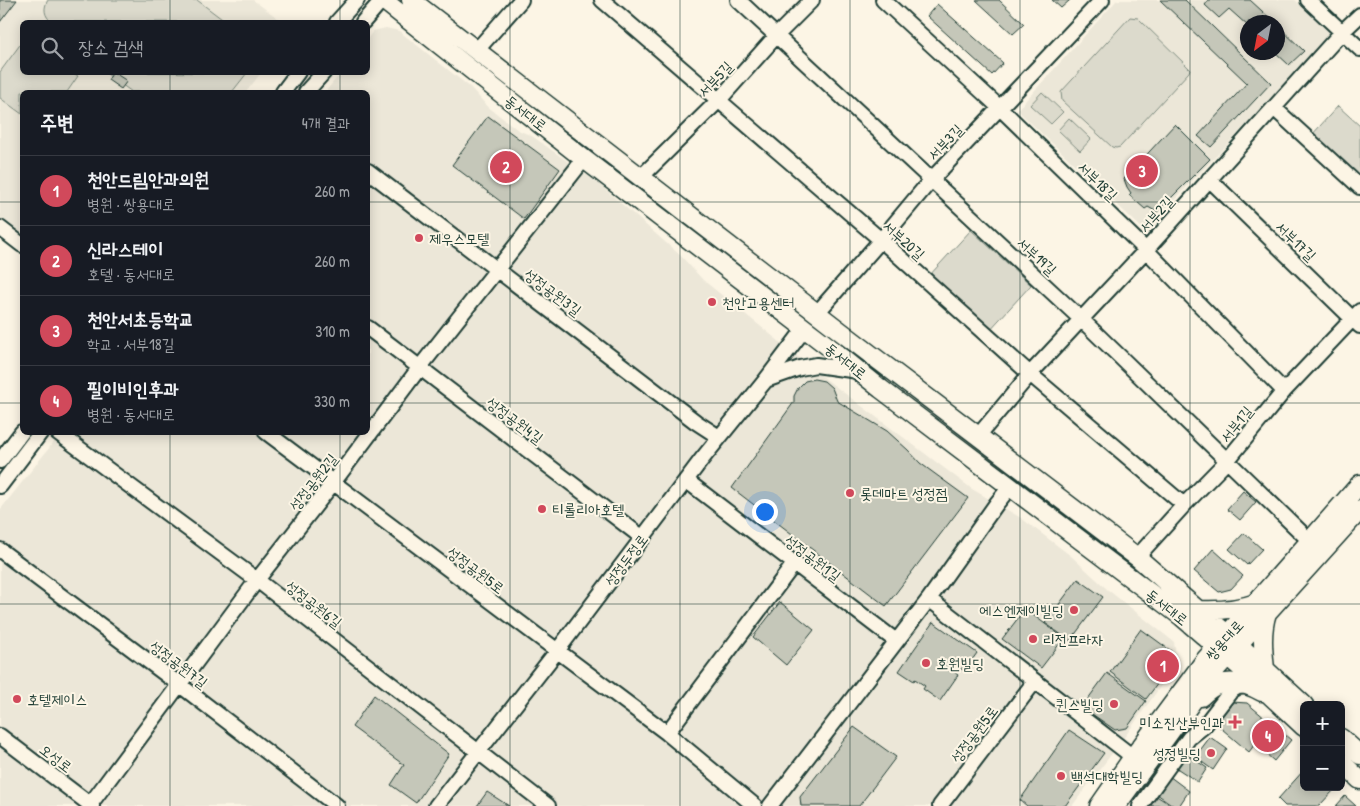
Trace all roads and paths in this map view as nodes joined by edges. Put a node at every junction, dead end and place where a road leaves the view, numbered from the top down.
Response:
1 (357, 0) edge
2 (382, 0) edge
3 (410, 0) edge
4 (521, 0) edge
5 (602, 0) edge
6 (738, 0) edge
7 (812, 0) edge
8 (883, 0) edge
9 (1102, 0) edge
10 (1308, 0) edge
11 (1360, 15) edge
12 (339, 20) edge
13 (365, 20) edge
14 (1342, 32) junction
15 (776, 36) junction
16 (1360, 49) edge
17 (476, 51) junction
18 (296, 75) edge
19 (321, 75) edge
20 (284, 90) edge
21 (308, 90) edge
22 (718, 100) junction
23 (1000, 108) junction
24 (1274, 108) junction
25 (584, 159) junction
26 (370, 173) edge
27 (641, 178) junction
28 (1209, 179) junction
29 (931, 180) junction
30 (1360, 187) edge
31 (0, 228) edge
32 (881, 240) junction
33 (20, 243) edge
34 (1146, 250) junction
35 (497, 270) junction
36 (817, 313) junction
37 (1081, 319) junction
38 (1358, 319) edge
39 (805, 328) junction
40 (370, 330) edge
41 (420, 367) junction
42 (858, 371) junction
43 (1030, 374) junction
44 (765, 381) junction
45 (1284, 391) junction
46 (370, 434) edge
47 (20, 435) edge
48 (39, 435) edge
49 (61, 435) edge
50 (270, 435) edge
51 (369, 435) edge
52 (978, 436) junction
53 (719, 437) junction
54 (0, 461) edge
55 (1226, 462) junction
56 (687, 481) junction
57 (333, 483) junction
58 (1360, 484) edge
59 (0, 486) edge
60 (1010, 487) junction
61 (1184, 505) junction
62 (1360, 510) edge
63 (643, 538) junction
64 (1309, 540) junction
65 (0, 550) edge
66 (1137, 557) junction
67 (794, 564) junction
68 (257, 580) junction
69 (929, 599) junction
70 (1261, 608) junction
71 (1198, 610) junction
72 (1182, 617) junction
73 (896, 641) junction
74 (1227, 646) junction
75 (557, 651) junction
76 (1265, 669) junction
77 (1035, 681) junction
78 (180, 685) junction
79 (1250, 686) junction
80 (1185, 687) junction
81 (1273, 699) junction
82 (1300, 701) edge
83 (1186, 710) junction
84 (1300, 723) edge
85 (667, 733) junction
86 (0, 736) edge
87 (1345, 742) edge
88 (478, 751) junction
89 (1360, 755) edge
90 (1133, 757) junction
91 (1345, 766) edge
92 (1360, 780) edge
93 (90, 806) edge
94 (336, 806) edge
95 (436, 806) edge
96 (548, 806) edge
97 (755, 806) edge
98 (770, 806) edge
99 (940, 806) edge
100 (1099, 806) edge
101 (1116, 806) edge
102 (1140, 806) edge

1 - 12 street
2 - 13 street
2 - 25 main road, 동서대로
3 - 17 main road, 동서대로
4 - 17 street
5 - 22 street, 서부20길
6 - 15 street, 서부19길
7 - 15 street, 서부5길
8 - 23 street, 서부18길
9 - 23 street, 서부3길
10 - 14 street
11 - 14 street, 서부2길
14 - 16 street
14 - 24 street, 서부2길
15 - 22 street, 서부5길
15 - 29 street, 서부19길
17 - 27 main road, 동서대로
18 - 20 street
19 - 21 street
22 - 27 street, 서부5길
22 - 32 street, 서부20길
23 - 29 street, 서부3길
23 - 34 street, 서부18길
24 - 28 street, 서부2길
24 - 30 street
25 - 35 street, 성정공원2길
25 - 39 main road, 동서대로
26 - 35 street, 성정공원3길
27 - 36 main road, 동서대로
28 - 34 street, 서부2길
28 - 38 street, 서부17길
29 - 32 street, 서부3길
29 - 37 street, 서부19길
31 - 33 street
32 - 36 street, 서부3길
32 - 43 street, 서부20길
34 - 37 street, 서부2길
34 - 45 street, 서부18길
35 - 41 street, 성정공원2길
35 - 53 street, 성정공원3길
36 - 39 main road, 성정두정로
36 - 52 main road, 동서대로
37 - 43 street, 서부2길
37 - 55 street, 서부19길
38 - 45 street, 서부1길
39 - 42 main road, 동서대로
39 - 44 street, 성정두정로
40 - 41 street, 성정공원4길
41 - 46 street, 성정공원2길
41 - 63 street, 성정공원4길
42 - 44 street
42 - 60 main road, 동서대로
43 - 52 street, 서부2길
43 - 61 street, 서부20길
44 - 53 street, 성정두정로
45 - 55 street, 서부1길
47 - 54 street
48 - 59 street
49 - 68 street, 성정공원6길
50 - 57 street, 성정공원5로
51 - 57 street, 성정공원2길
52 - 66 main road, 동서대로
53 - 56 street, 성정두정로
55 - 61 street, 서부1길
55 - 64 street, 서부19길
56 - 63 street, 성정두정로
56 - 67 street, 성정공원1길
57 - 68 street, 성정공원2길
57 - 75 street, 성정공원5로
58 - 64 main road, 쌍용대로
60 - 69 street
60 - 72 main road, 동서대로
61 - 66 street, 서부1길
62 - 70 main road, 쌍용대로
63 - 75 street, 성정두정로
64 - 70 main road, 쌍용대로
65 - 78 street, 성정공원7길
66 - 71 main road, 동서대로
67 - 73 street, 성정공원1길
67 - 85 street
68 - 78 street, 성정공원2길
68 - 88 street, 성정공원6길
69 - 73 street
69 - 77 street
70 - 71 main road
70 - 74 main road, 쌍용대로
70 - 76 main road
71 - 74 main road, 동서대로
72 - 74 main road, 동서대로
72 - 80 main road
73 - 98 street
74 - 76 main road, 동서대로
74 - 80 main road, 쌍용대로
74 - 81 main road, 동서대로
74 - 83 main road, 쌍용대로
75 - 85 street, 성정공원5로
75 - 88 street, 성정두정로
76 - 82 main road, 동서대로
77 - 90 street
77 - 99 street, 성정공원5로
78 - 93 street, 성정공원2길
78 - 94 street, 성정공원7길
79 - 81 main road
79 - 83 main road
79 - 102 street
80 - 90 main road, 쌍용대로
81 - 84 main road, 동서대로
83 - 101 main road, 쌍용대로
85 - 97 street, 성정공원5로
86 - 93 street, 오성로
87 - 89 main road
88 - 95 street, 성정두정로
88 - 96 street, 성정공원6길
90 - 100 main road, 쌍용대로
91 - 92 main road

